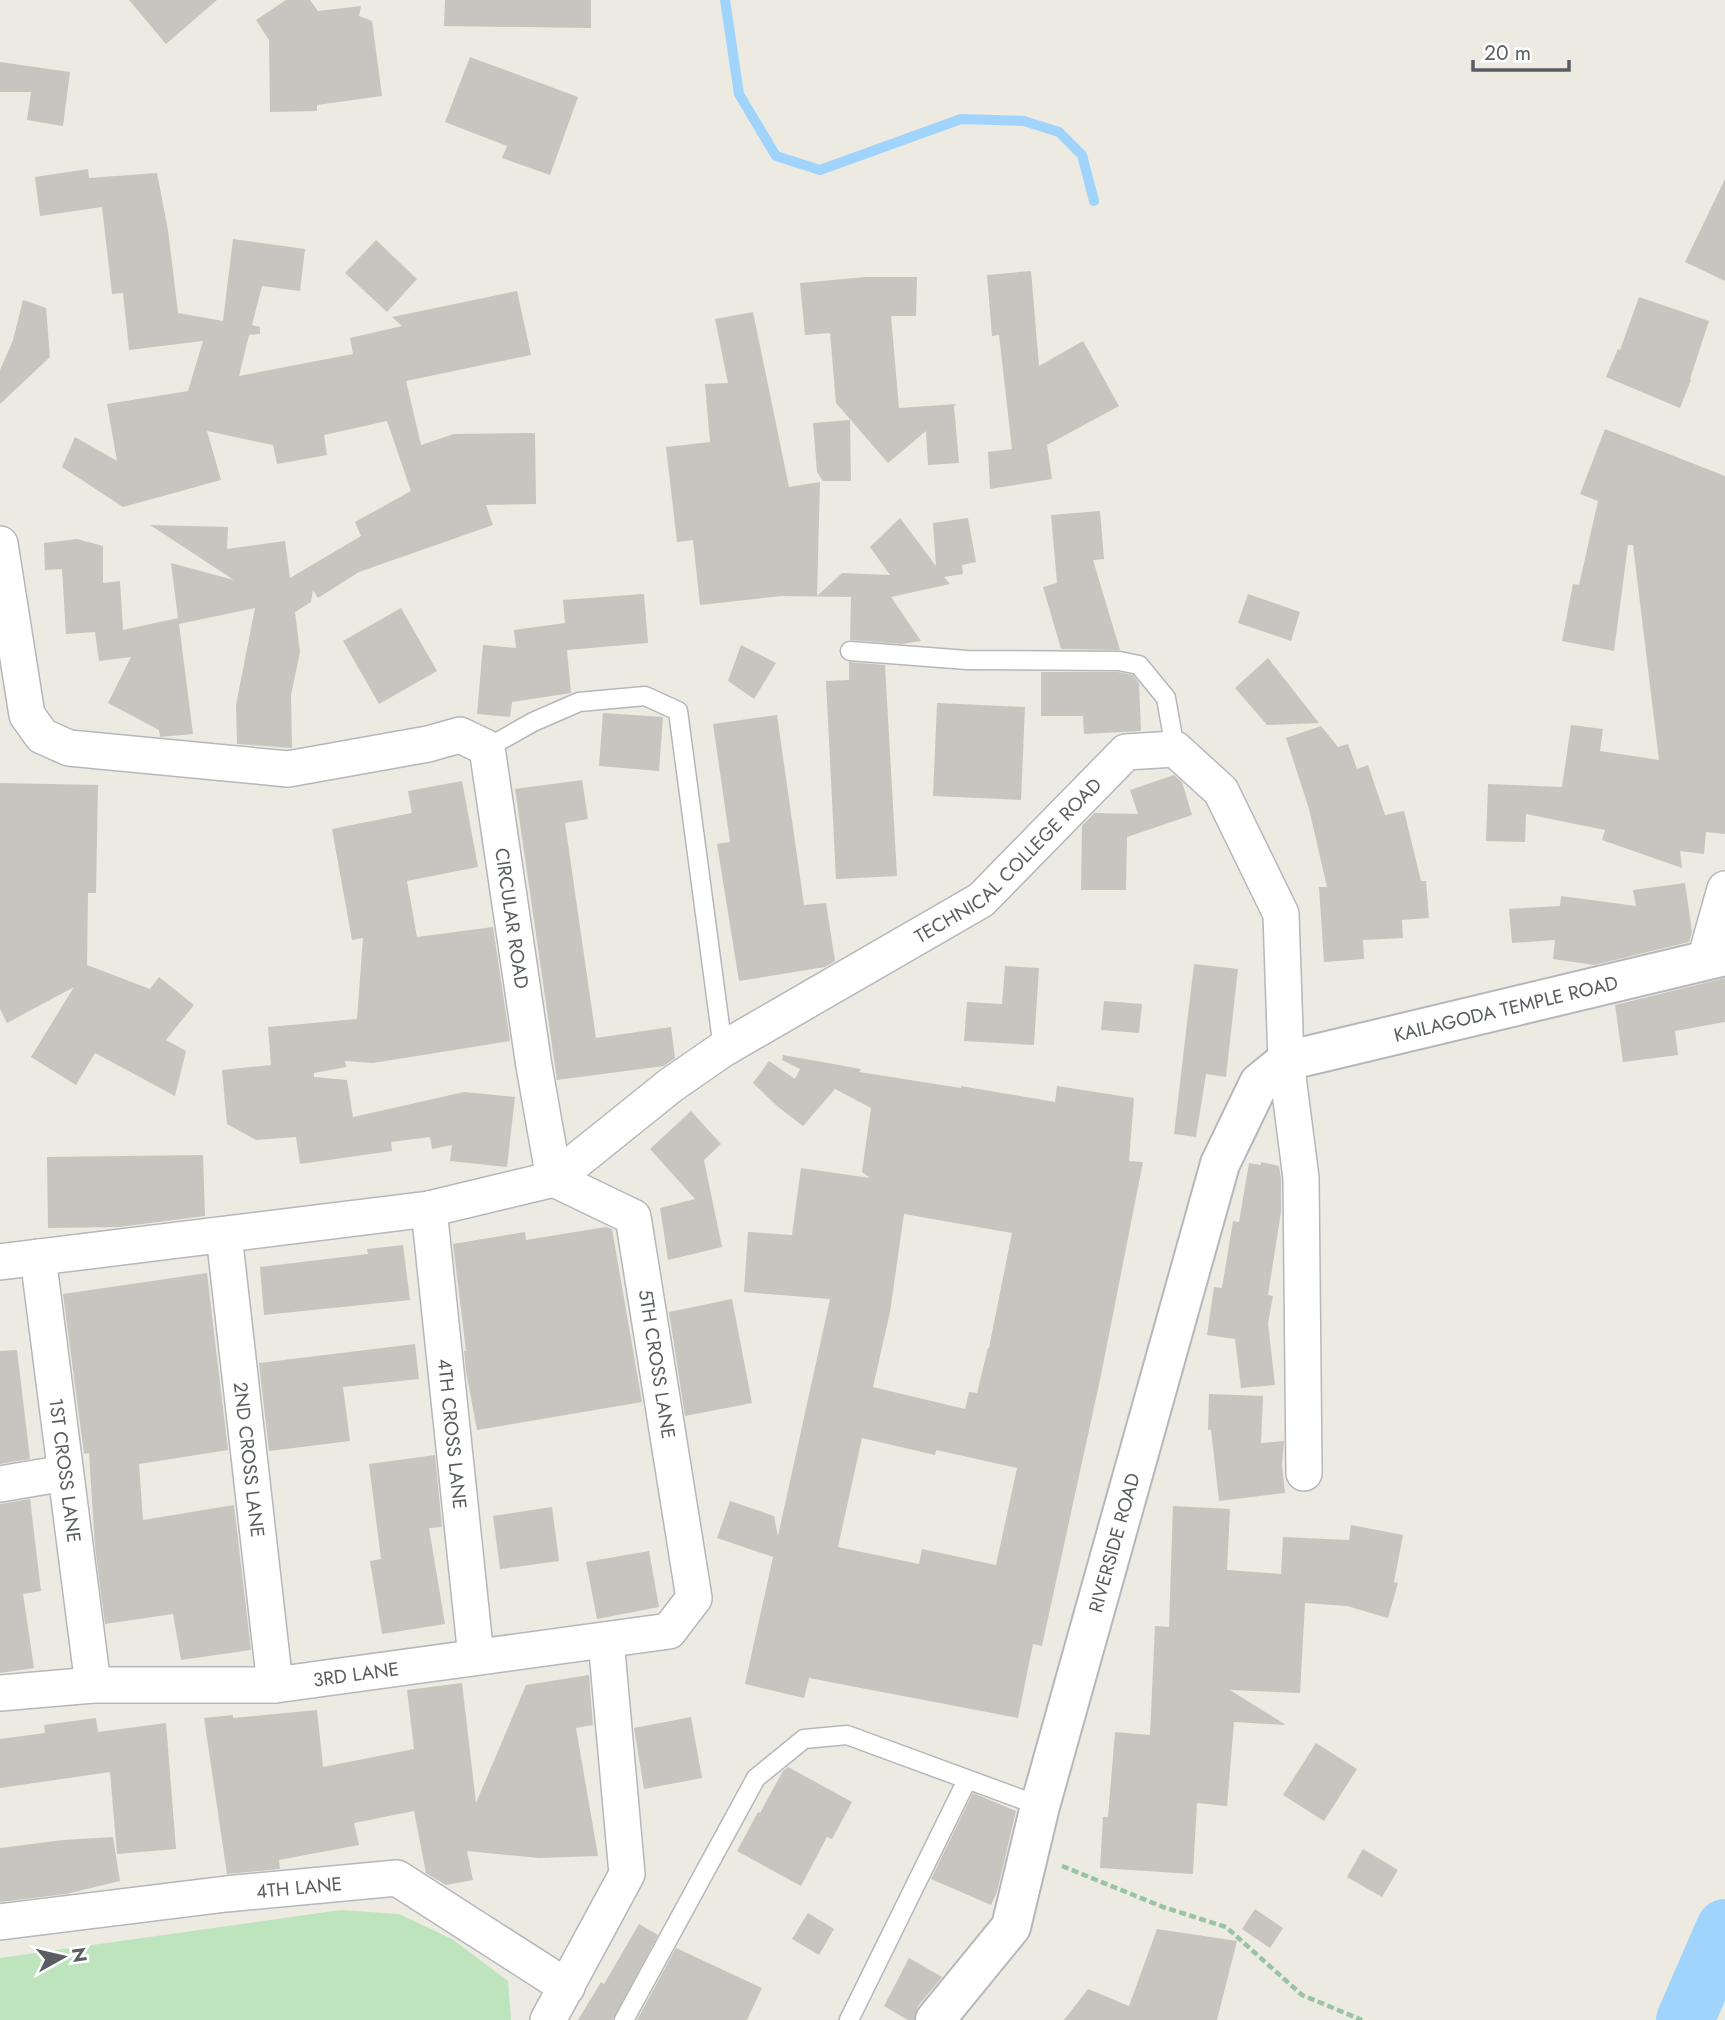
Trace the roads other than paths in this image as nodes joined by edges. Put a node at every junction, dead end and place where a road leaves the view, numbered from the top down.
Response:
1 (0, 544) edge
2 (850, 651) dead end
3 (487, 748) junction
4 (1175, 749) junction
5 (1725, 889) edge
6 (1715, 958) edge
7 (723, 1049) junction
8 (1286, 1062) junction
9 (555, 1179) junction
10 (429, 1209) junction
11 (224, 1235) junction
12 (38, 1257) junction
13 (0, 1262) edge
14 (65, 1473) junction
15 (1304, 1473) dead end
16 (0, 1484) edge
17 (694, 1598) joint
18 (606, 1640) junction
19 (476, 1657) junction
20 (93, 1685) junction
21 (275, 1685) junction
22 (0, 1693) edge
23 (967, 1780) junction
24 (1040, 1806) junction
25 (0, 1922) edge
26 (566, 1987) junction
27 (548, 2020) edge
28 (624, 2020) edge
29 (849, 2020) edge
30 (935, 2020) edge

1 - 3 street
2 - 4 lane
3 - 7 lane
3 - 9 street, CIRCULAR ROAD
4 - 7 street, TECHNICAL COLLEGE ROAD
4 - 8 street
5 - 6 street
6 - 8 street, KAILAGODA TEMPLE ROAD
7 - 9 street, TECHNICAL COLLEGE ROAD
8 - 15 street
8 - 24 street, RIVERSIDE ROAD
9 - 10 street
9 - 17 street, 5TH CROSS LANE
10 - 11 street
10 - 19 street, 4TH CROSS LANE
11 - 12 street
11 - 21 street, 2ND CROSS LANE
12 - 13 street
12 - 14 street, 1ST CROSS LANE
14 - 16 street
14 - 20 street, 1ST CROSS LANE
17 - 18 street, 3RD LANE
18 - 19 street, 3RD LANE
18 - 26 street
19 - 21 street, 3RD LANE
20 - 21 street, 3RD LANE
20 - 22 street, 3RD LANE
23 - 24 lane
23 - 28 lane
23 - 29 lane
24 - 30 street, RIVERSIDE ROAD
25 - 26 street, 4TH LANE
26 - 27 street

